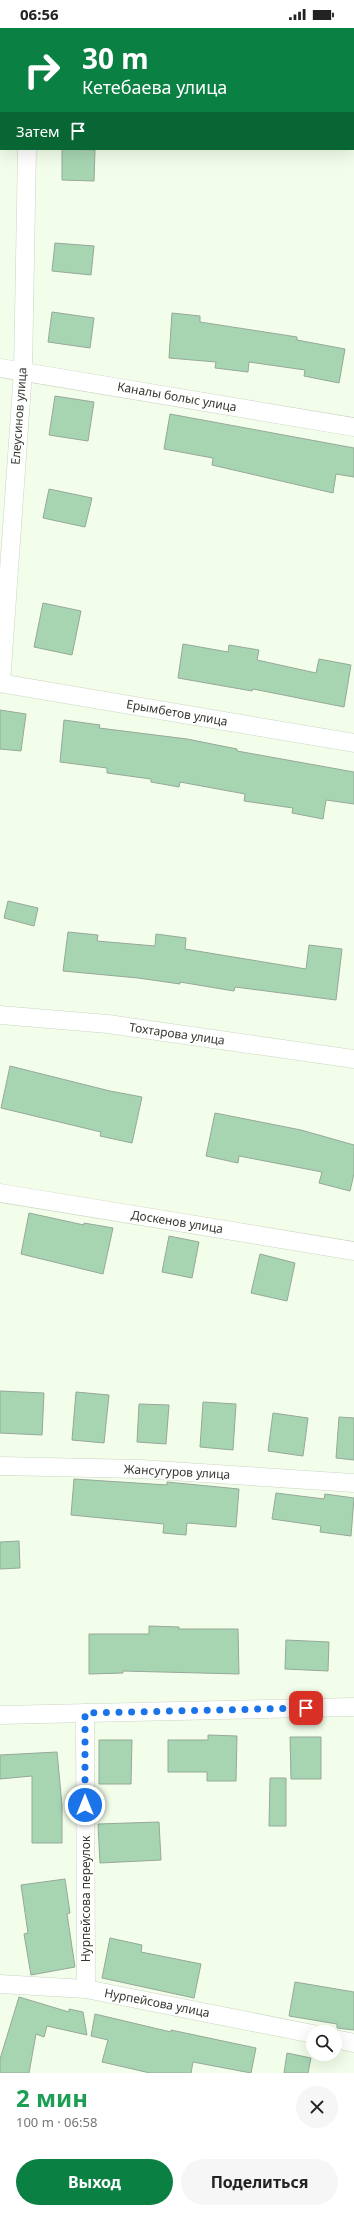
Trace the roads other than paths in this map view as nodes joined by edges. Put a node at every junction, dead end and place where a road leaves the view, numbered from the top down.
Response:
1 (27, 150) edge
2 (0, 368) edge
3 (23, 371) junction
4 (354, 427) edge
5 (0, 683) edge
6 (354, 744) edge
7 (0, 1015) edge
8 (354, 1059) edge
9 (0, 1193) edge
10 (354, 1251) edge
11 (0, 1466) edge
12 (354, 1483) edge
13 (354, 1706) edge
14 (85, 1713) junction
15 (0, 1715) edge
16 (0, 1984) edge
17 (86, 1989) junction
18 (306, 2033) edge
19 (342, 2040) edge
20 (354, 2043) edge

1 - 3 street, Елеусинов улица
2 - 3 street, Каналы болыс улица
3 - 4 street, Каналы болыс улица
3 - 5 street, Елеусинов улица
5 - 6 street, Ерымбетов улица
7 - 8 street, Тохтарова улица
9 - 10 street, Доскенов улица
11 - 12 street, Жансугуров улица
13 - 14 street
14 - 15 street
14 - 17 street, Нурпейсова переулок
16 - 17 street, Нурпейсова улица
17 - 18 street, Нурпейсова улица
19 - 20 street

